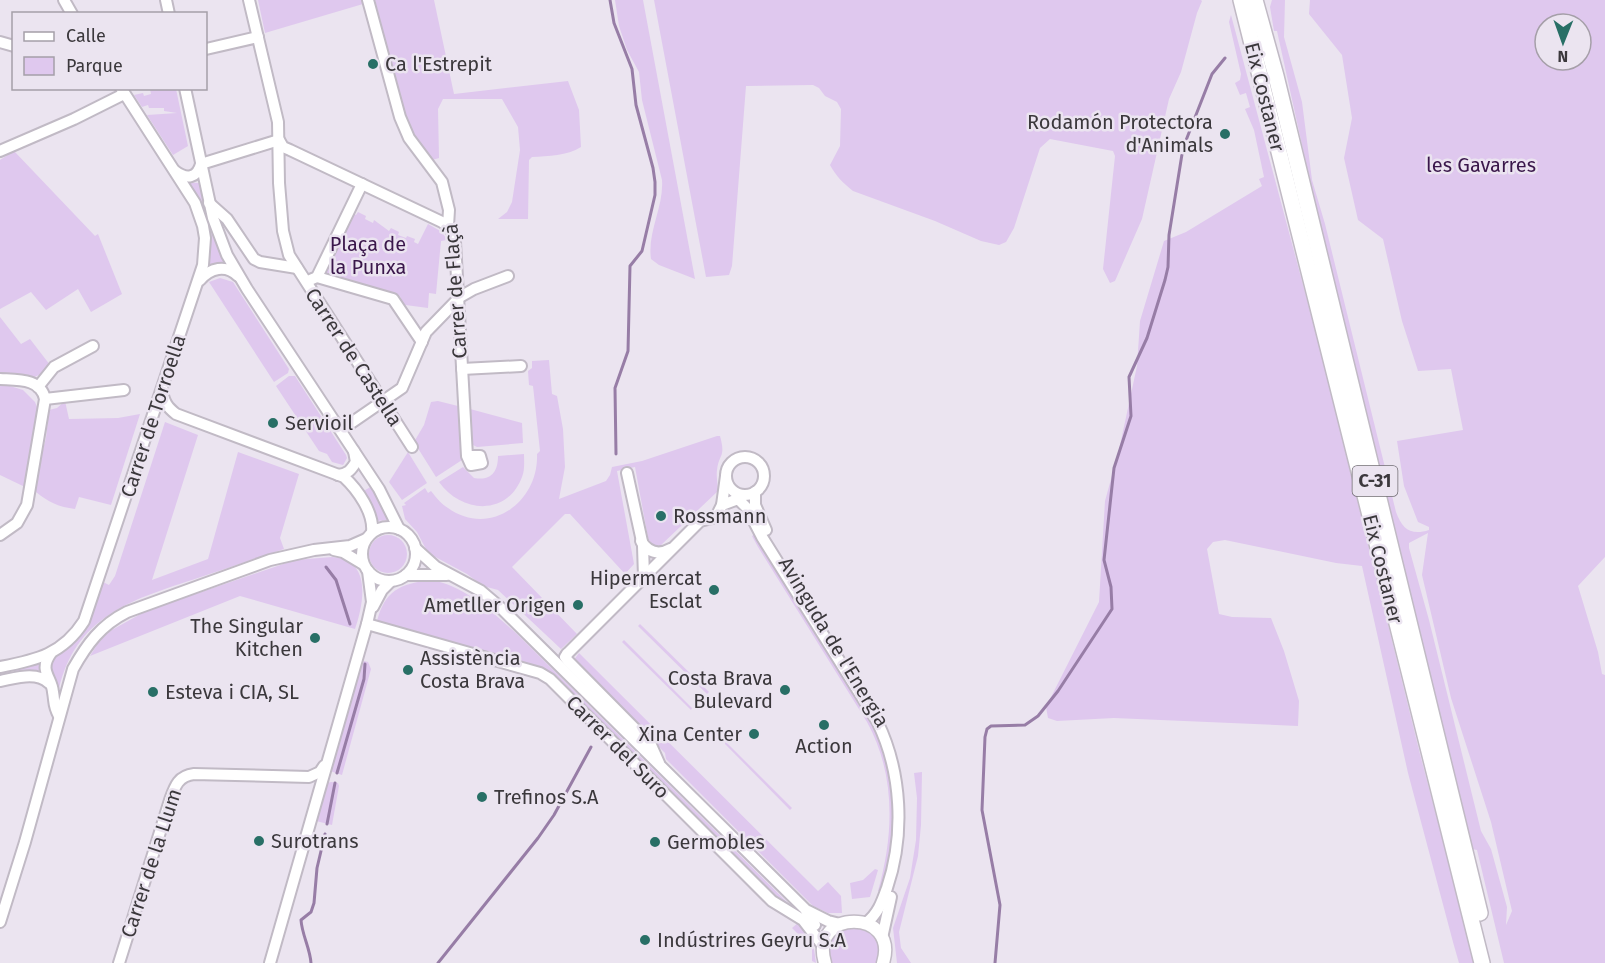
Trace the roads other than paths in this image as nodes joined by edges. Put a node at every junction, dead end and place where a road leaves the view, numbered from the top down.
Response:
1 (249, 0) edge
2 (368, 0) edge
3 (1232, 0) edge
4 (1241, 0) edge
5 (1255, 0) edge
6 (1267, 0) edge
7 (258, 37) junction
8 (207, 50) edge
9 (1276, 76) junction
10 (185, 90) edge
11 (122, 91) edge
12 (1271, 121) junction
13 (279, 140) junction
14 (0, 151) edge
15 (201, 164) junction
16 (173, 169) junction
17 (362, 184) junction
18 (209, 202) junction
19 (448, 226) junction
20 (297, 268) junction
21 (508, 276) dead end
22 (317, 277) junction
23 (243, 280) junction
24 (305, 281) junction
25 (196, 285) junction
26 (457, 302) junction
27 (422, 342) junction
28 (93, 346) dead end
29 (522, 366) dead end
30 (462, 369) junction
31 (0, 379) edge
32 (38, 387) junction
33 (124, 390) dead end
34 (162, 391) junction
35 (45, 399) junction
36 (383, 402) junction
37 (341, 430) junction
38 (412, 447) dead end
39 (353, 449) junction
40 (467, 456) dead end
41 (627, 473) dead end
42 (338, 474) junction
43 (726, 476) junction
44 (747, 495) junction
45 (722, 505) junction
46 (399, 529) junction
47 (0, 535) edge
48 (369, 536) junction
49 (642, 546) junction
50 (415, 548) junction
51 (673, 548) junction
52 (331, 549) junction
53 (660, 560) junction
54 (366, 568) junction
55 (406, 575) junction
56 (451, 576) junction
57 (644, 577) junction
58 (391, 581) junction
59 (481, 591) junction
60 (367, 624) junction
61 (51, 653) junction
62 (567, 654) junction
63 (2, 667) edge
64 (0, 681) edge
65 (49, 683) junction
66 (59, 716) junction
67 (328, 756) junction
68 (659, 765) junction
69 (302, 777) junction
70 (314, 807) junction
71 (805, 909) junction
72 (0, 922) edge
73 (866, 923) junction
74 (840, 924) junction
75 (882, 938) junction
76 (824, 943) junction
77 (824, 962) edge
78 (119, 963) edge
79 (270, 963) edge
80 (884, 963) edge
81 (1482, 963) edge
82 (1491, 963) edge

1 - 7 street, Carrer de Castella
2 - 19 street, Carrer de Flaçà
3 - 12 highway
4 - 12 highway, Eix Costaner / C-31
5 - 9 highway, Eix Costaner / C-31
6 - 9 highway
7 - 8 street
7 - 13 street, Carrer de Castella
9 - 82 highway, Eix Costaner / C-31
10 - 15 street
11 - 14 street
11 - 16 street, Carrer de Torroella
12 - 81 highway, Eix Costaner / C-31
13 - 15 street
13 - 17 street
13 - 20 street, Carrer de Castella
15 - 16 street
15 - 18 street
16 - 25 street, Carrer de Torroella
17 - 19 street
17 - 22 street
18 - 20 street
18 - 23 street
19 - 26 street, Carrer de Flaçà
20 - 24 street, Carrer de Castella
21 - 26 street
22 - 24 street
22 - 27 street
23 - 25 street
23 - 37 street
24 - 36 street, Carrer de Castella
25 - 34 street, Carrer de Torroella
26 - 27 street
26 - 30 street, Carrer de Flaçà
27 - 36 street
28 - 32 street
29 - 30 street
30 - 40 street, Carrer de Flaçà
31 - 32 street
32 - 35 street
33 - 35 street
34 - 42 street
34 - 61 street, Carrer de Torroella
35 - 47 street
36 - 37 street
36 - 38 street, Carrer de Castella
37 - 39 street
39 - 42 street
39 - 46 street
41 - 49 street
42 - 48 street
43 - 44 street
43 - 44 street
43 - 45 street
44 - 45 street
44 - 73 street, Avinguda de l'Energia
44 - 75 street, Avinguda de l'Energia
45 - 51 street
46 - 48 street
46 - 50 street
48 - 52 street
48 - 54 street
49 - 51 street
49 - 53 street
49 - 57 street
50 - 55 street
50 - 56 street
51 - 53 street
52 - 54 street
52 - 66 street
53 - 57 street
54 - 58 street
54 - 60 street
55 - 56 street
55 - 58 street
56 - 59 street
57 - 62 street
58 - 60 street
59 - 62 street
59 - 68 street
60 - 67 street
60 - 76 street, Carrer del Suro
61 - 63 street
61 - 65 street
62 - 68 street
63 - 64 street
64 - 65 street
65 - 66 street
66 - 72 street
67 - 69 street
67 - 70 street
68 - 71 street
69 - 70 street
69 - 78 street, Carrer de la Llum
70 - 79 street
71 - 74 street
71 - 76 street
73 - 74 main road
73 - 75 main road
74 - 76 main road
75 - 80 main road
76 - 77 main road

